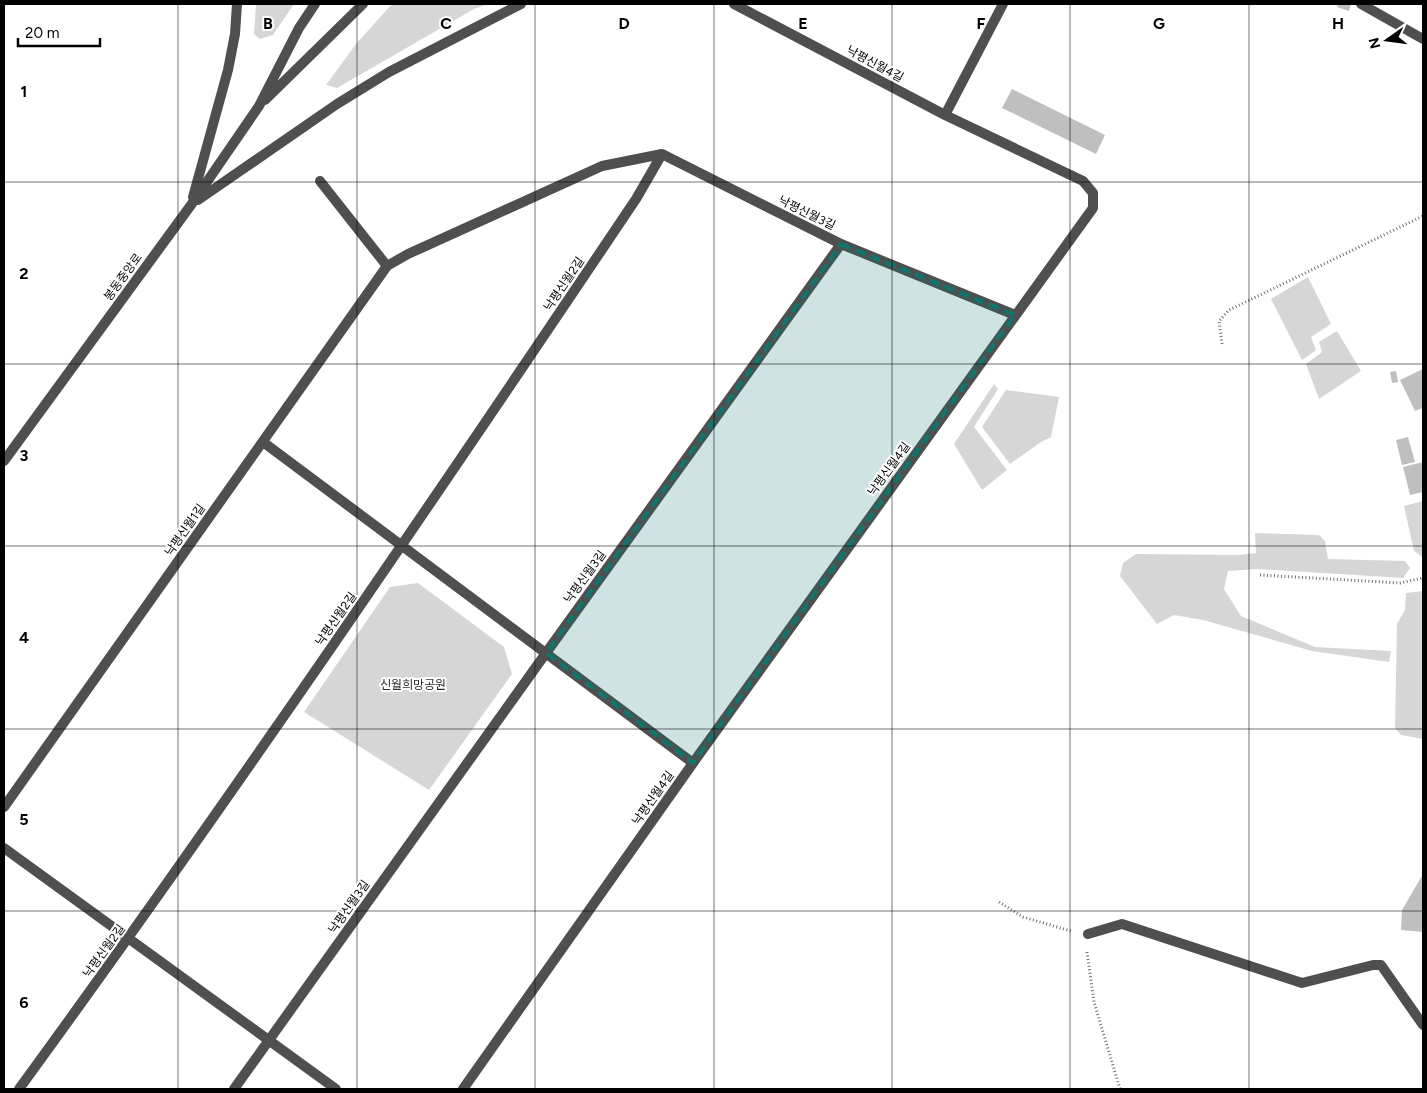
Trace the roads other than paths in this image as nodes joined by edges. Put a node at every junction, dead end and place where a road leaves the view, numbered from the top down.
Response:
1 (237, 4) edge
2 (315, 4) edge
3 (363, 4) edge
4 (521, 4) edge
5 (734, 4) edge
6 (1003, 4) edge
7 (1361, 4) edge
8 (1423, 39) edge
9 (259, 106) junction
10 (945, 115) junction
11 (662, 154) junction
12 (320, 181) dead end
13 (191, 205) junction
14 (841, 244) junction
15 (387, 266) junction
16 (1015, 315) junction
17 (262, 442) junction
18 (4, 461) edge
19 (402, 547) junction
20 (546, 653) junction
21 (693, 763) junction
22 (4, 807) edge
23 (4, 848) edge
24 (1088, 934) road end
25 (129, 939) junction
26 (1423, 1024) edge
27 (269, 1041) junction
28 (19, 1089) edge
29 (234, 1089) edge
30 (336, 1089) edge
31 (463, 1089) edge

1 - 13 street
2 - 9 street, 봉동중앙로
3 - 9 street, 봉동중앙로
4 - 13 street
5 - 10 street, 낙평신월4길
6 - 10 street
7 - 8 street
9 - 13 street, 봉동중앙로
10 - 16 street, 낙평신월4길
11 - 14 street, 낙평신월3길
11 - 15 street
11 - 19 street, 낙평신월2길
12 - 15 street
13 - 18 street, 봉동중앙로
14 - 16 street
14 - 20 street, 낙평신월3길
15 - 17 street, 낙평신월1길
16 - 21 street, 낙평신월4길
17 - 19 street
17 - 22 street, 낙평신월1길
19 - 20 street
19 - 25 street, 낙평신월2길
20 - 21 street
20 - 27 street, 낙평신월3길
21 - 31 street, 낙평신월4길
23 - 25 street
24 - 26 street
25 - 27 street
25 - 28 street, 낙평신월2길
27 - 29 street, 낙평신월3길
27 - 30 street

